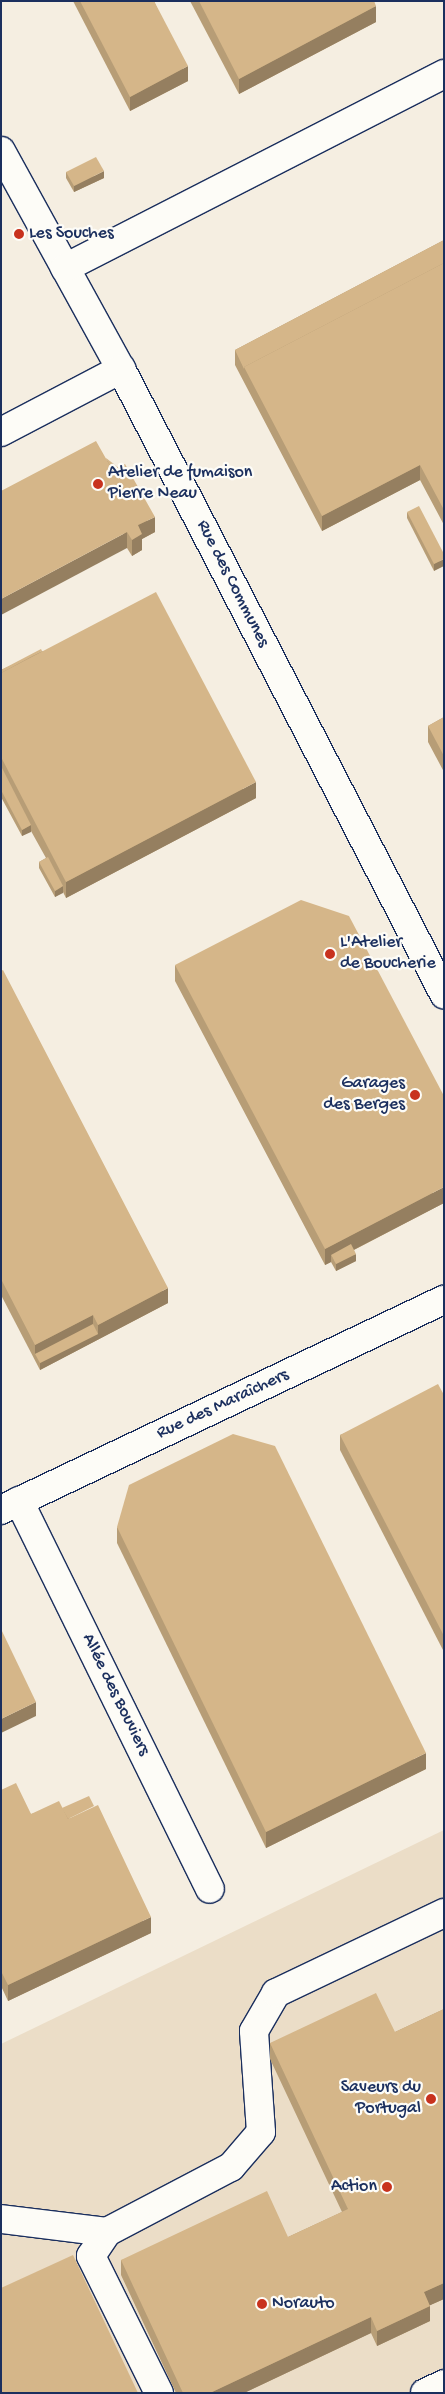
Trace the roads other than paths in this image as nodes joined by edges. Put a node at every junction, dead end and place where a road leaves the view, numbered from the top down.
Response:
1 (444, 74) edge
2 (1, 151) edge
3 (65, 268) junction
4 (121, 369) junction
5 (1, 432) edge
6 (444, 994) edge
7 (444, 1300) edge
8 (10, 1506) edge
9 (210, 1889) dead end
10 (444, 1913) edge
11 (1, 2218) edge
12 (107, 2232) junction
13 (444, 2384) edge
14 (159, 2393) edge
15 (425, 2393) edge

1 - 3 street
2 - 3 street, Rue des Communes
3 - 4 street, Rue des Communes
4 - 5 street
4 - 6 street, Rue des Communes
7 - 8 street, Rue des Maraîchers
8 - 9 street, Allée des Bouviers
10 - 12 street
11 - 12 street
12 - 14 street
13 - 15 street

